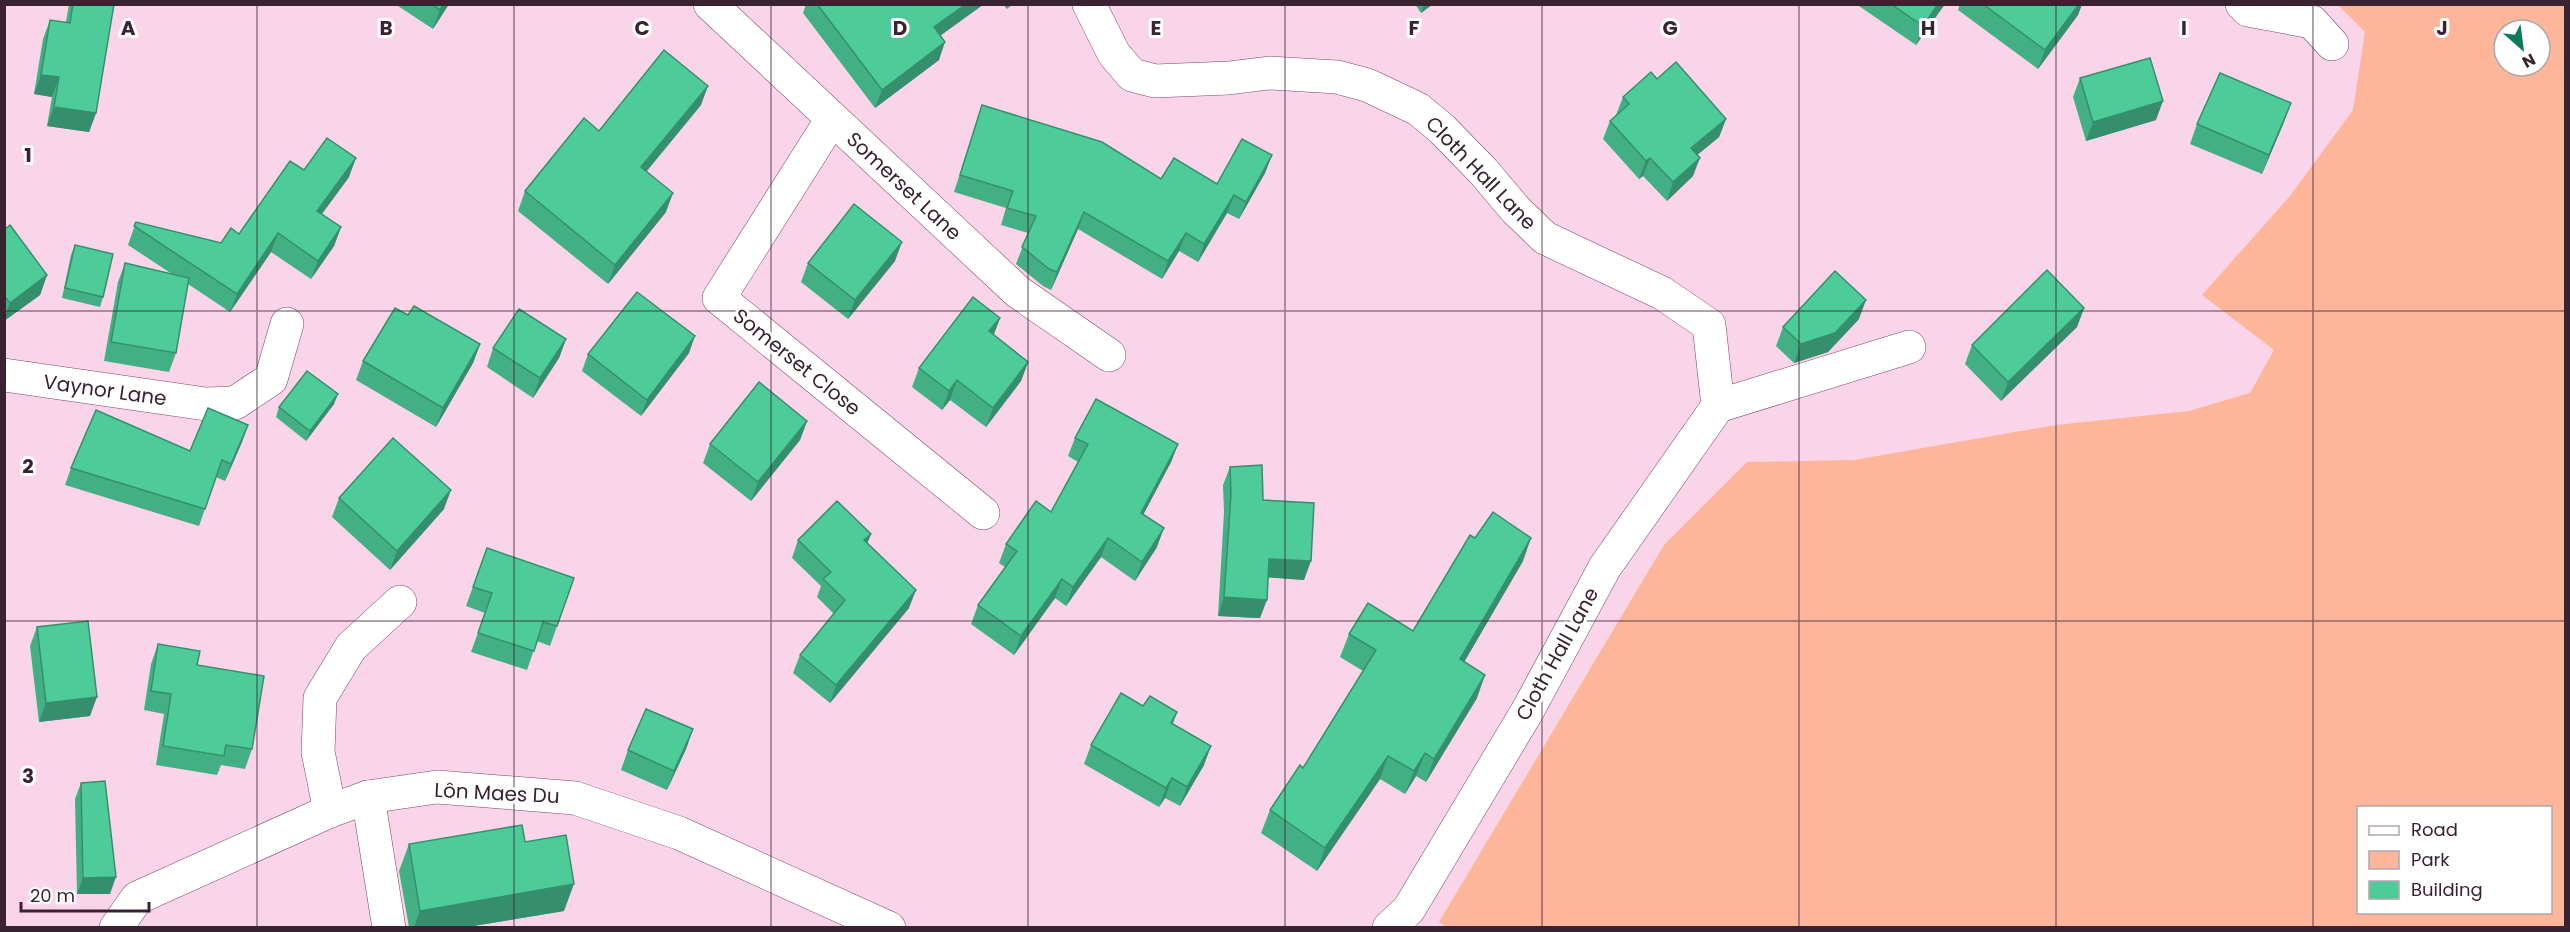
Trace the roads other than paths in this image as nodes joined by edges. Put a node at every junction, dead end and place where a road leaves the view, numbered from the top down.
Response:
1 (710, 4) edge
2 (1089, 4) edge
3 (2242, 4) edge
4 (2332, 44) dead end
5 (832, 119) junction
6 (287, 324) dead end
7 (1909, 347) dead end
8 (1109, 355) dead end
9 (4, 375) edge
10 (1718, 406) junction
11 (983, 513) dead end
12 (400, 602) dead end
13 (368, 798) junction
14 (330, 811) junction
15 (1399, 918) edge
16 (116, 927) edge
17 (389, 927) edge
18 (889, 927) edge

1 - 5 street, Somerset Lane
2 - 10 street, Cloth Hall Lane
3 - 4 street
5 - 8 street, Somerset Lane
5 - 11 street, Somerset Close
6 - 9 street, Vaynor Lane
7 - 10 street
10 - 15 street, Cloth Hall Lane
12 - 14 street
13 - 14 street, Lôn Maes Du
13 - 17 street
13 - 18 street, Lôn Maes Du
14 - 16 street, Lôn Maes Du

